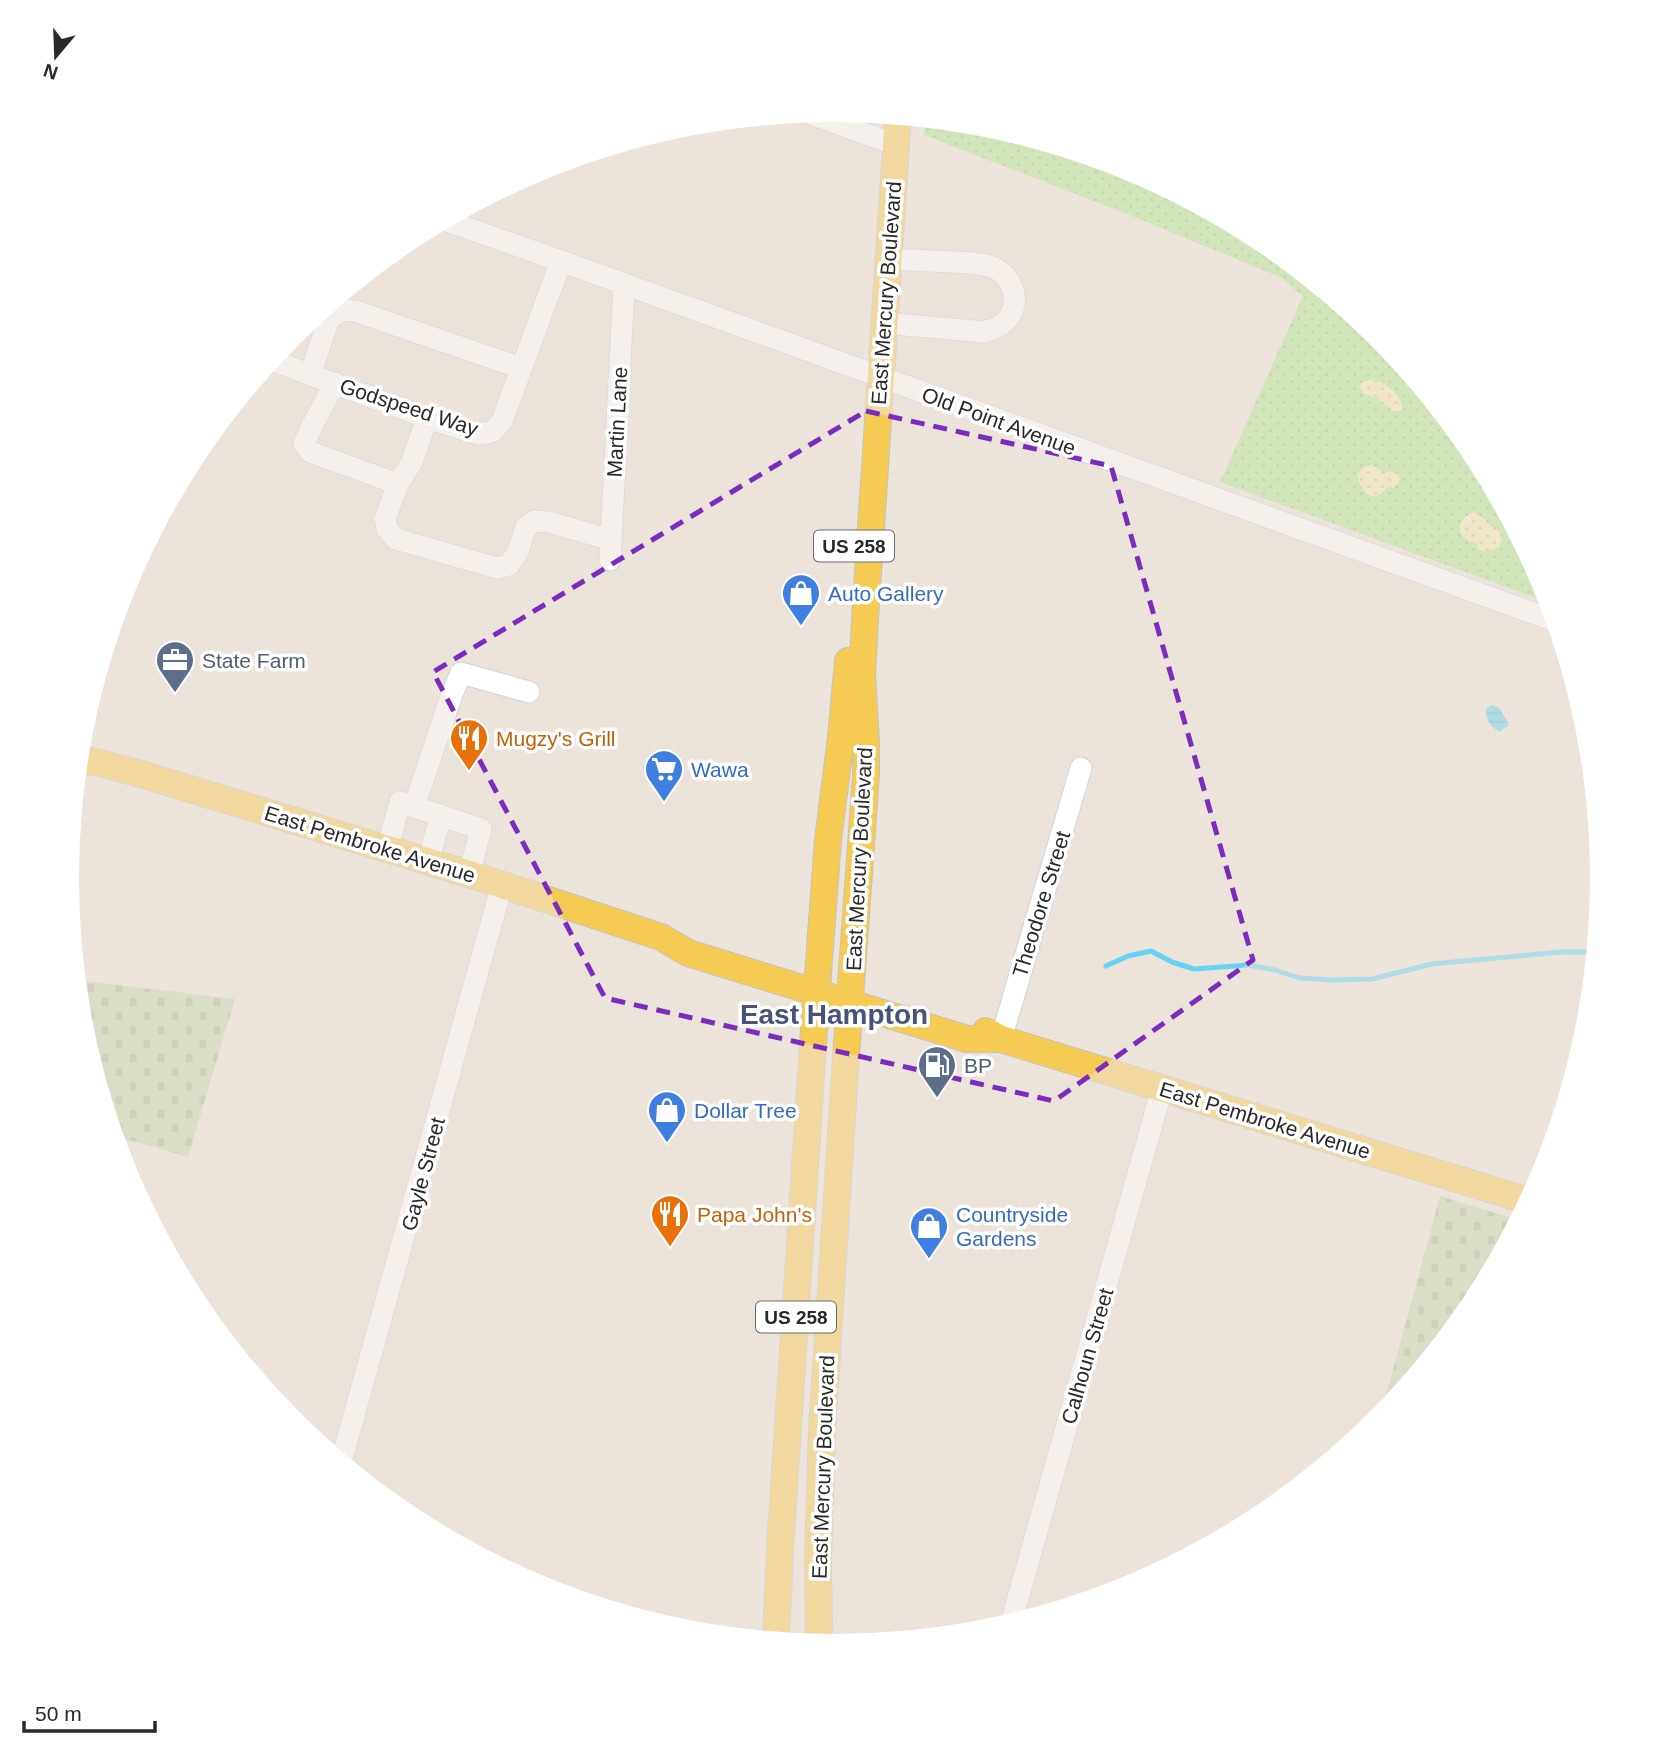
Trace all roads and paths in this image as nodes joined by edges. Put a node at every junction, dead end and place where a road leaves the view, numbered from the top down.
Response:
1 (845, 122) edge
2 (886, 133) edge
3 (456, 224) edge
4 (888, 258) junction
5 (561, 261) junction
6 (624, 284) junction
7 (884, 323) junction
8 (281, 364) edge
9 (521, 368) junction
10 (310, 375) junction
11 (873, 375) junction
12 (335, 383) junction
13 (427, 418) junction
14 (398, 484) junction
15 (1543, 617) edge
16 (529, 692) dead end
17 (88, 761) edge
18 (1081, 768) dead end
19 (414, 807) junction
20 (440, 815) junction
21 (387, 849) junction
22 (429, 862) junction
23 (469, 874) junction
24 (502, 885) junction
25 (817, 985) junction
26 (850, 995) junction
27 (1000, 1039) junction
28 (1162, 1088) junction
29 (1519, 1198) edge
30 (344, 1452) edge
31 (1014, 1612) edge
32 (776, 1631) edge
33 (819, 1633) edge

1 - 2 street
2 - 4 main road, East Mercury Boulevard / US 258
2 - 11 main road, East Mercury Boulevard / US 258
3 - 5 street, Old Point Avenue
4 - 7 main road, East Mercury Boulevard / US 258
4 - 7 street
5 - 6 street, Old Point Avenue
5 - 9 street, Godspeed Way
6 - 11 street, Old Point Avenue
6 - 14 street, Martin Lane
7 - 11 main road, East Mercury Boulevard / US 258
8 - 10 street, Godspeed Way
9 - 10 street
9 - 13 street, Godspeed Way
10 - 12 street, Godspeed Way
11 - 15 street, Old Point Avenue
11 - 25 main road, East Mercury Boulevard / US 258
11 - 26 main road, East Mercury Boulevard / US 258
12 - 13 street, Godspeed Way
12 - 14 street
13 - 14 street
16 - 19 street
17 - 21 main road, East Pembroke Avenue
18 - 27 street, Theodore Street
19 - 20 street
19 - 21 street
20 - 22 street
20 - 23 street
21 - 22 main road, East Pembroke Avenue
22 - 23 main road, East Pembroke Avenue
23 - 24 main road, East Pembroke Avenue
24 - 25 main road, East Pembroke Avenue
24 - 30 street, Gayle Street
25 - 26 main road, East Pembroke Avenue
25 - 32 main road, East Mercury Boulevard / US 258
26 - 27 main road, East Pembroke Avenue
26 - 33 main road, East Mercury Boulevard / US 258
27 - 28 main road, East Pembroke Avenue
28 - 29 main road, East Pembroke Avenue
28 - 31 street, Calhoun Street

